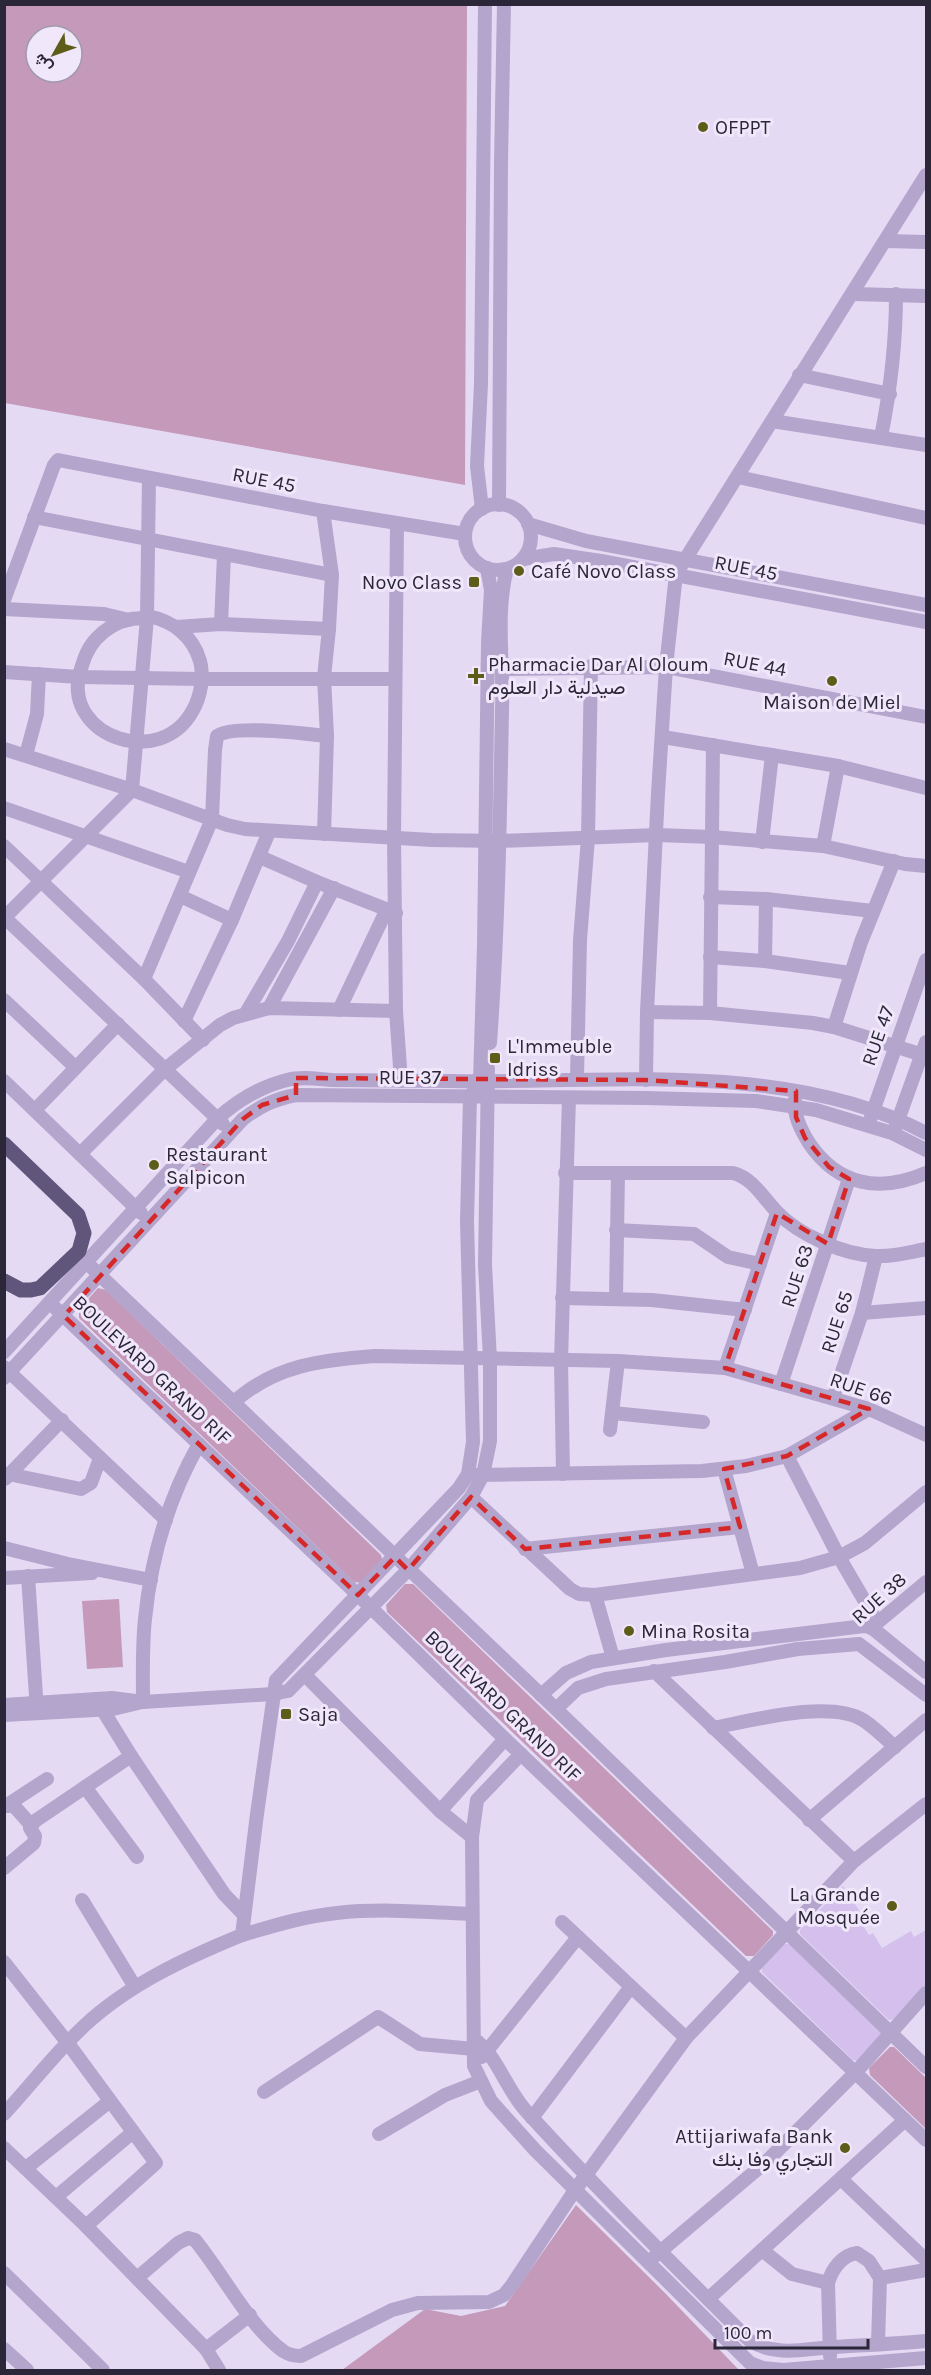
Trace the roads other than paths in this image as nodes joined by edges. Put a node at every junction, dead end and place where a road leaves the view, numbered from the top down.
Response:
1 (485, 4) edge
2 (504, 4) edge
3 (927, 175) edge
4 (885, 241) junction
5 (927, 242) edge
6 (854, 294) junction
7 (896, 294) junction
8 (927, 296) edge
9 (799, 375) junction
10 (890, 394) junction
11 (772, 421) junction
12 (881, 437) junction
13 (927, 445) edge
14 (738, 477) junction
15 (149, 478) junction
16 (500, 505) junction
17 (482, 509) junction
18 (323, 511) junction
19 (34, 517) junction
20 (927, 518) edge
21 (397, 524) junction
22 (528, 524) junction
23 (465, 534) junction
24 (148, 541) junction
25 (224, 555) junction
26 (523, 559) junction
27 (683, 560) junction
28 (487, 568) junction
29 (507, 569) junction
30 (332, 574) junction
31 (676, 574) junction
32 (4, 600) edge
33 (927, 605) edge
34 (4, 609) edge
35 (147, 618) junction
36 (129, 620) junction
37 (927, 622) edge
38 (221, 624) junction
39 (176, 627) junction
40 (329, 630) junction
41 (591, 666) junction
42 (666, 667) junction
43 (503, 669) junction
44 (4, 672) edge
45 (39, 674) junction
46 (79, 677) junction
47 (143, 677) junction
48 (324, 677) junction
49 (201, 679) junction
50 (395, 679) junction
51 (927, 717) edge
52 (327, 736) junction
53 (663, 738) junction
54 (135, 743) junction
55 (712, 745) junction
56 (4, 749) edge
57 (26, 755) junction
58 (772, 755) junction
59 (838, 766) junction
60 (927, 788) edge
61 (132, 790) junction
62 (4, 808) edge
63 (212, 819) junction
64 (269, 832) junction
65 (324, 834) junction
66 (86, 835) junction
67 (657, 835) junction
68 (712, 837) junction
69 (394, 838) junction
70 (588, 838) junction
71 (485, 840) junction
72 (500, 841) junction
73 (762, 842) junction
74 (4, 846) edge
75 (823, 846) junction
76 (260, 857) junction
77 (894, 861) junction
78 (927, 866) edge
79 (189, 872) junction
80 (41, 881) junction
81 (317, 882) junction
82 (334, 888) junction
83 (180, 896) junction
84 (710, 897) junction
85 (766, 899) junction
86 (391, 911) junction
87 (873, 911) junction
88 (5, 917) edge
89 (232, 920) junction
90 (288, 941) junction
91 (302, 948) junction
92 (710, 957) junction
93 (927, 960) edge
94 (765, 961) junction
95 (850, 973) junction
96 (144, 980) junction
97 (4, 1000) edge
98 (269, 1008) junction
99 (339, 1010) junction
100 (396, 1011) junction
101 (647, 1012) junction
102 (246, 1013) junction
103 (710, 1013) junction
104 (184, 1021) junction
105 (118, 1024) junction
106 (834, 1027) junction
107 (203, 1040) junction
108 (896, 1046) junction
109 (925, 1051) edge
110 (75, 1067) junction
111 (164, 1070) junction
112 (297, 1078) junction
113 (577, 1078) junction
114 (646, 1080) junction
115 (4, 1081) edge
116 (401, 1081) junction
117 (484, 1081) junction
118 (796, 1091) junction
119 (296, 1095) junction
120 (470, 1097) junction
121 (489, 1097) junction
122 (569, 1098) junction
123 (794, 1106) junction
124 (35, 1110) junction
125 (873, 1110) junction
126 (217, 1119) junction
127 (899, 1119) junction
128 (868, 1126) junction
129 (231, 1132) junction
130 (892, 1133) junction
131 (927, 1133) edge
132 (4, 1144) edge
133 (927, 1150) edge
134 (80, 1154) junction
135 (565, 1173) junction
136 (618, 1173) junction
137 (927, 1173) edge
138 (849, 1179) junction
139 (134, 1207) junction
140 (777, 1213) junction
141 (149, 1221) junction
142 (616, 1230) junction
143 (828, 1244) junction
144 (927, 1249) edge
145 (876, 1256) junction
146 (87, 1263) junction
147 (760, 1264) junction
148 (101, 1275) junction
149 (4, 1281) edge
150 (616, 1298) junction
151 (562, 1299) junction
152 (50, 1303) junction
153 (927, 1308) edge
154 (745, 1310) junction
155 (862, 1313) junction
156 (64, 1316) junction
157 (4, 1352) edge
158 (472, 1359) junction
159 (490, 1359) junction
160 (561, 1360) junction
161 (618, 1361) junction
162 (725, 1368) junction
163 (6, 1372) edge
164 (781, 1384) junction
165 (833, 1398) junction
166 (234, 1402) junction
167 (869, 1409) junction
168 (613, 1413) junction
169 (62, 1420) junction
170 (703, 1422) dead end
171 (610, 1430) dead end
172 (927, 1435) edge
173 (198, 1444) junction
174 (787, 1456) junction
175 (100, 1458) junction
176 (724, 1469) junction
177 (468, 1474) junction
178 (563, 1474) junction
179 (483, 1475) junction
180 (6, 1476) edge
181 (927, 1492) edge
182 (471, 1497) junction
183 (166, 1520) junction
184 (740, 1527) junction
185 (4, 1548) edge
186 (525, 1549) junction
187 (395, 1557) junction
188 (839, 1557) junction
189 (408, 1570) junction
190 (119, 1572) junction
191 (753, 1574) junction
192 (28, 1576) junction
193 (4, 1578) edge
194 (150, 1580) junction
195 (927, 1582) edge
196 (358, 1595) junction
197 (595, 1595) junction
198 (372, 1608) junction
199 (874, 1625) junction
200 (859, 1644) junction
201 (613, 1658) junction
202 (654, 1671) junction
203 (927, 1672) edge
204 (305, 1675) junction
205 (273, 1694) junction
206 (542, 1695) junction
207 (927, 1695) edge
208 (143, 1702) junction
209 (100, 1704) junction
210 (4, 1705) edge
211 (37, 1708) junction
212 (556, 1709) junction
213 (4, 1715) edge
214 (927, 1720) edge
215 (712, 1728) junction
216 (506, 1739) junction
217 (895, 1747) junction
218 (521, 1754) junction
219 (131, 1756) junction
220 (46, 1779) dead end
221 (86, 1787) junction
222 (927, 1804) edge
223 (6, 1805) edge
224 (440, 1811) junction
225 (809, 1820) junction
226 (31, 1825) junction
227 (472, 1837) junction
228 (137, 1857) dead end
229 (854, 1861) junction
230 (4, 1868) edge
231 (82, 1900) dead end
232 (472, 1914) junction
233 (244, 1915) junction
234 (562, 1922) dead end
235 (786, 1932) junction
236 (242, 1935) junction
237 (578, 1937) junction
238 (4, 1962) edge
239 (749, 1970) junction
240 (135, 1987) junction
241 (630, 1988) junction
242 (927, 1993) edge
243 (891, 2033) junction
244 (686, 2038) junction
245 (68, 2042) junction
246 (474, 2044) junction
247 (488, 2051) junction
248 (474, 2066) junction
249 (927, 2067) edge
250 (856, 2072) junction
251 (481, 2081) junction
252 (264, 2092) dead end
253 (110, 2101) junction
254 (4, 2114) edge
255 (532, 2118) junction
256 (905, 2121) junction
257 (133, 2132) junction
258 (379, 2134) dead end
259 (927, 2140) edge
260 (4, 2148) edge
261 (26, 2168) junction
262 (586, 2176) junction
263 (841, 2179) junction
264 (575, 2190) junction
265 (56, 2197) junction
266 (86, 2226) junction
267 (762, 2250) junction
268 (661, 2252) junction
269 (927, 2260) edge
270 (648, 2263) junction
271 (927, 2270) edge
272 (4, 2273) edge
273 (137, 2278) junction
274 (880, 2278) junction
275 (828, 2283) junction
276 (708, 2298) junction
277 (250, 2315) junction
278 (927, 2341) edge
279 (878, 2344) junction
280 (832, 2347) junction
281 (4, 2349) edge
282 (206, 2349) junction
283 (793, 2353) junction
284 (927, 2358) edge
285 (828, 2366) junction
286 (884, 2366) edge
287 (858, 2367) edge
288 (27, 2370) edge
289 (103, 2370) edge
290 (219, 2370) edge
291 (783, 2370) edge

1 - 17 street
2 - 16 street
3 - 4 street
4 - 5 street
4 - 6 street
6 - 7 street
6 - 9 street
7 - 8 street
7 - 10 street
9 - 10 street
9 - 11 street
10 - 12 street
11 - 12 street
11 - 14 street
12 - 13 street
14 - 20 street
14 - 27 street
15 - 18 street, RUE 45
15 - 19 street, RUE 45
15 - 24 street
16 - 17 street
16 - 22 street
17 - 23 street
18 - 21 street, RUE 45
18 - 30 street
19 - 24 street
19 - 32 street
21 - 23 street, RUE 45
21 - 50 street
22 - 26 street
22 - 27 street, RUE 45
23 - 28 street
24 - 25 street
24 - 35 street
25 - 30 street
25 - 38 street
26 - 29 street
26 - 31 street, RUE 45
27 - 31 street
27 - 33 street, RUE 45
28 - 29 street
28 - 71 street
29 - 43 street
30 - 40 street
31 - 37 street, RUE 45
31 - 42 street
34 - 36 street
35 - 36 street
35 - 39 street
35 - 47 street
36 - 46 street
38 - 39 street
38 - 40 street
39 - 49 street
40 - 48 street
41 - 42 street, RUE 44
41 - 43 street, RUE 44
41 - 70 street
42 - 51 street, RUE 44
42 - 53 street
43 - 72 street
44 - 45 street
45 - 46 street
45 - 57 street
46 - 47 street
46 - 54 street
47 - 49 street
47 - 54 street
48 - 49 street
48 - 50 street
48 - 52 street
49 - 54 street
50 - 69 street
52 - 63 street
52 - 65 street
53 - 55 street
53 - 67 street
54 - 61 street
55 - 58 street
55 - 68 street
56 - 57 street
57 - 61 street
58 - 59 street
58 - 73 street
59 - 60 street
59 - 75 street
61 - 63 street
61 - 66 street
62 - 66 street
63 - 64 street
63 - 79 street
64 - 65 street
64 - 76 street
65 - 69 street
66 - 79 street
66 - 80 street
67 - 68 street
67 - 70 street
67 - 101 street
68 - 73 street
68 - 84 street
69 - 71 street
69 - 86 street
70 - 72 street
70 - 113 street
71 - 72 street
71 - 117 street
72 - 117 street
73 - 75 street
74 - 80 street
75 - 77 street
76 - 81 street
76 - 89 street
77 - 78 street
77 - 87 street
79 - 83 street
80 - 88 street
80 - 96 street
81 - 82 street
81 - 90 street
82 - 86 street
82 - 91 street
83 - 89 street
83 - 96 street
84 - 85 street
84 - 92 street
85 - 87 street
85 - 94 street
86 - 99 street
86 - 100 street
87 - 95 street
88 - 105 street
89 - 104 street
90 - 91 street
90 - 102 street
91 - 98 street
92 - 94 street
92 - 103 street
93 - 108 street, RUE 47
94 - 95 street
95 - 106 street
96 - 104 street
97 - 110 street
98 - 99 street
98 - 102 street
99 - 100 street
100 - 116 street
101 - 103 street
101 - 114 street
102 - 107 street
103 - 106 street
104 - 107 street
105 - 110 street
105 - 111 street
106 - 108 street
107 - 111 street
108 - 109 street
108 - 125 street, RUE 47
109 - 127 street
110 - 124 street
111 - 126 street
111 - 134 street
112 - 116 street, RUE 37
112 - 119 street
112 - 126 street, RUE 37
113 - 114 street, RUE 37
113 - 117 street, RUE 37
114 - 118 street, RUE 37
115 - 124 street
116 - 117 street, RUE 37
117 - 120 street
117 - 121 street
118 - 123 street
118 - 125 street, RUE 37
119 - 120 street, RUE 37
119 - 129 street, RUE 37
120 - 121 street, RUE 37
120 - 158 street
121 - 122 street, RUE 37
121 - 159 street
122 - 123 street, RUE 37
122 - 135 street
123 - 128 street, RUE 37
123 - 138 street
124 - 134 street
125 - 127 street, RUE 37
125 - 128 street, RUE 47
126 - 129 street
126 - 139 street, RUE 37
127 - 130 street
127 - 131 street, RUE 37
128 - 130 street, RUE 37
129 - 141 street, RUE 37
130 - 133 street, RUE 37
132 - 149 main road
134 - 139 street
135 - 136 street
135 - 151 street
136 - 140 street
136 - 142 street
137 - 138 street
138 - 143 street, RUE 63
139 - 141 street
139 - 146 street, RUE 37
140 - 143 street
140 - 147 street
141 - 148 street, RUE 37
142 - 147 street
142 - 150 street
143 - 145 street
143 - 164 street, RUE 63
144 - 145 street
145 - 155 street, RUE 65
146 - 148 street, BOULEVARD GRAND RIF
146 - 152 street, RUE 37
147 - 154 street
148 - 156 street, RUE 37
148 - 166 street, BOULEVARD GRAND RIF
150 - 151 street
150 - 154 street
151 - 160 street
152 - 156 street, BOULEVARD GRAND RIF
152 - 157 street, RUE 37
153 - 155 street
154 - 162 street
155 - 165 street, RUE 65
156 - 163 street, RUE 37
156 - 173 street, BOULEVARD GRAND RIF
158 - 159 street, RUE 66
158 - 166 street, RUE 66
158 - 177 street
159 - 160 street, RUE 66
159 - 179 street
160 - 161 street, RUE 66
160 - 178 street
161 - 162 street, RUE 66
161 - 168 street
162 - 164 street, RUE 66
163 - 169 street
164 - 165 street, RUE 66
165 - 167 street, RUE 66
166 - 187 street, BOULEVARD GRAND RIF
167 - 172 street, RUE 66
167 - 174 street
168 - 170 street
168 - 171 street
169 - 175 street
169 - 180 street
173 - 183 street
173 - 196 street, BOULEVARD GRAND RIF
174 - 176 street
174 - 188 street
175 - 180 street
175 - 183 street
176 - 178 street
176 - 184 street
177 - 179 street
177 - 187 street
178 - 179 street
179 - 182 street
181 - 188 street
182 - 186 street
182 - 189 street
183 - 194 street
184 - 186 street
184 - 191 street
185 - 190 street
186 - 197 street
187 - 189 street, BOULEVARD GRAND RIF
187 - 196 street
188 - 191 street
188 - 199 street
189 - 198 street
189 - 206 street, BOULEVARD GRAND RIF
190 - 192 street
190 - 194 street
191 - 197 street
192 - 193 street
192 - 211 street
194 - 208 street
195 - 199 street, RUE 38
196 - 198 street, BOULEVARD GRAND RIF
196 - 205 street
197 - 201 street
198 - 204 street
198 - 216 street, BOULEVARD GRAND RIF
199 - 200 street, RUE 38
199 - 201 street
199 - 203 street
200 - 202 street
200 - 207 street
201 - 206 street
202 - 212 street
202 - 215 street
204 - 205 street
204 - 224 street
205 - 208 street
205 - 233 street
206 - 212 street, BOULEVARD GRAND RIF
208 - 209 street
209 - 211 street
209 - 219 street
210 - 211 street
211 - 213 street
212 - 235 street, BOULEVARD GRAND RIF
214 - 217 street
215 - 217 street
215 - 225 street
216 - 218 street, BOULEVARD GRAND RIF
216 - 224 street
217 - 225 street
218 - 227 street
218 - 239 street, BOULEVARD GRAND RIF
219 - 221 street
219 - 233 street
220 - 223 street
221 - 226 street
221 - 228 street
222 - 229 street
223 - 226 street
224 - 227 street
225 - 229 street
226 - 230 street
227 - 232 street
229 - 235 street
231 - 240 street
232 - 236 street
232 - 246 street
233 - 236 street
234 - 237 street
235 - 239 street
235 - 243 street, BOULEVARD GRAND RIF
236 - 240 street
237 - 241 street
237 - 247 street
238 - 245 street
239 - 244 street
239 - 250 street, BOULEVARD GRAND RIF
240 - 245 street
241 - 244 street
241 - 255 street
242 - 243 street
243 - 249 street, BOULEVARD GRAND RIF
243 - 250 street
244 - 262 street
245 - 253 street
245 - 254 street
246 - 247 street
246 - 248 street
246 - 252 street
247 - 248 street
247 - 255 street
248 - 251 street
250 - 256 street, BOULEVARD GRAND RIF
250 - 268 street
251 - 258 street
251 - 264 street
253 - 257 street
253 - 261 street
255 - 262 street
256 - 259 street, BOULEVARD GRAND RIF
256 - 263 street
257 - 265 street
257 - 266 street
260 - 261 street
261 - 265 street
262 - 264 street
262 - 268 street
263 - 267 street
263 - 269 street
264 - 270 street
264 - 277 street
265 - 266 street
266 - 273 street
267 - 275 street
267 - 276 street
268 - 270 street
268 - 276 street
270 - 291 street
271 - 274 street
272 - 289 street
273 - 277 street
273 - 282 street
274 - 275 street
274 - 279 street
275 - 280 street
276 - 283 street
277 - 282 street
278 - 279 street
279 - 280 street
280 - 283 street
280 - 285 street
281 - 288 street
282 - 290 street
283 - 291 street
284 - 286 street
285 - 287 street
285 - 291 street
286 - 287 street

